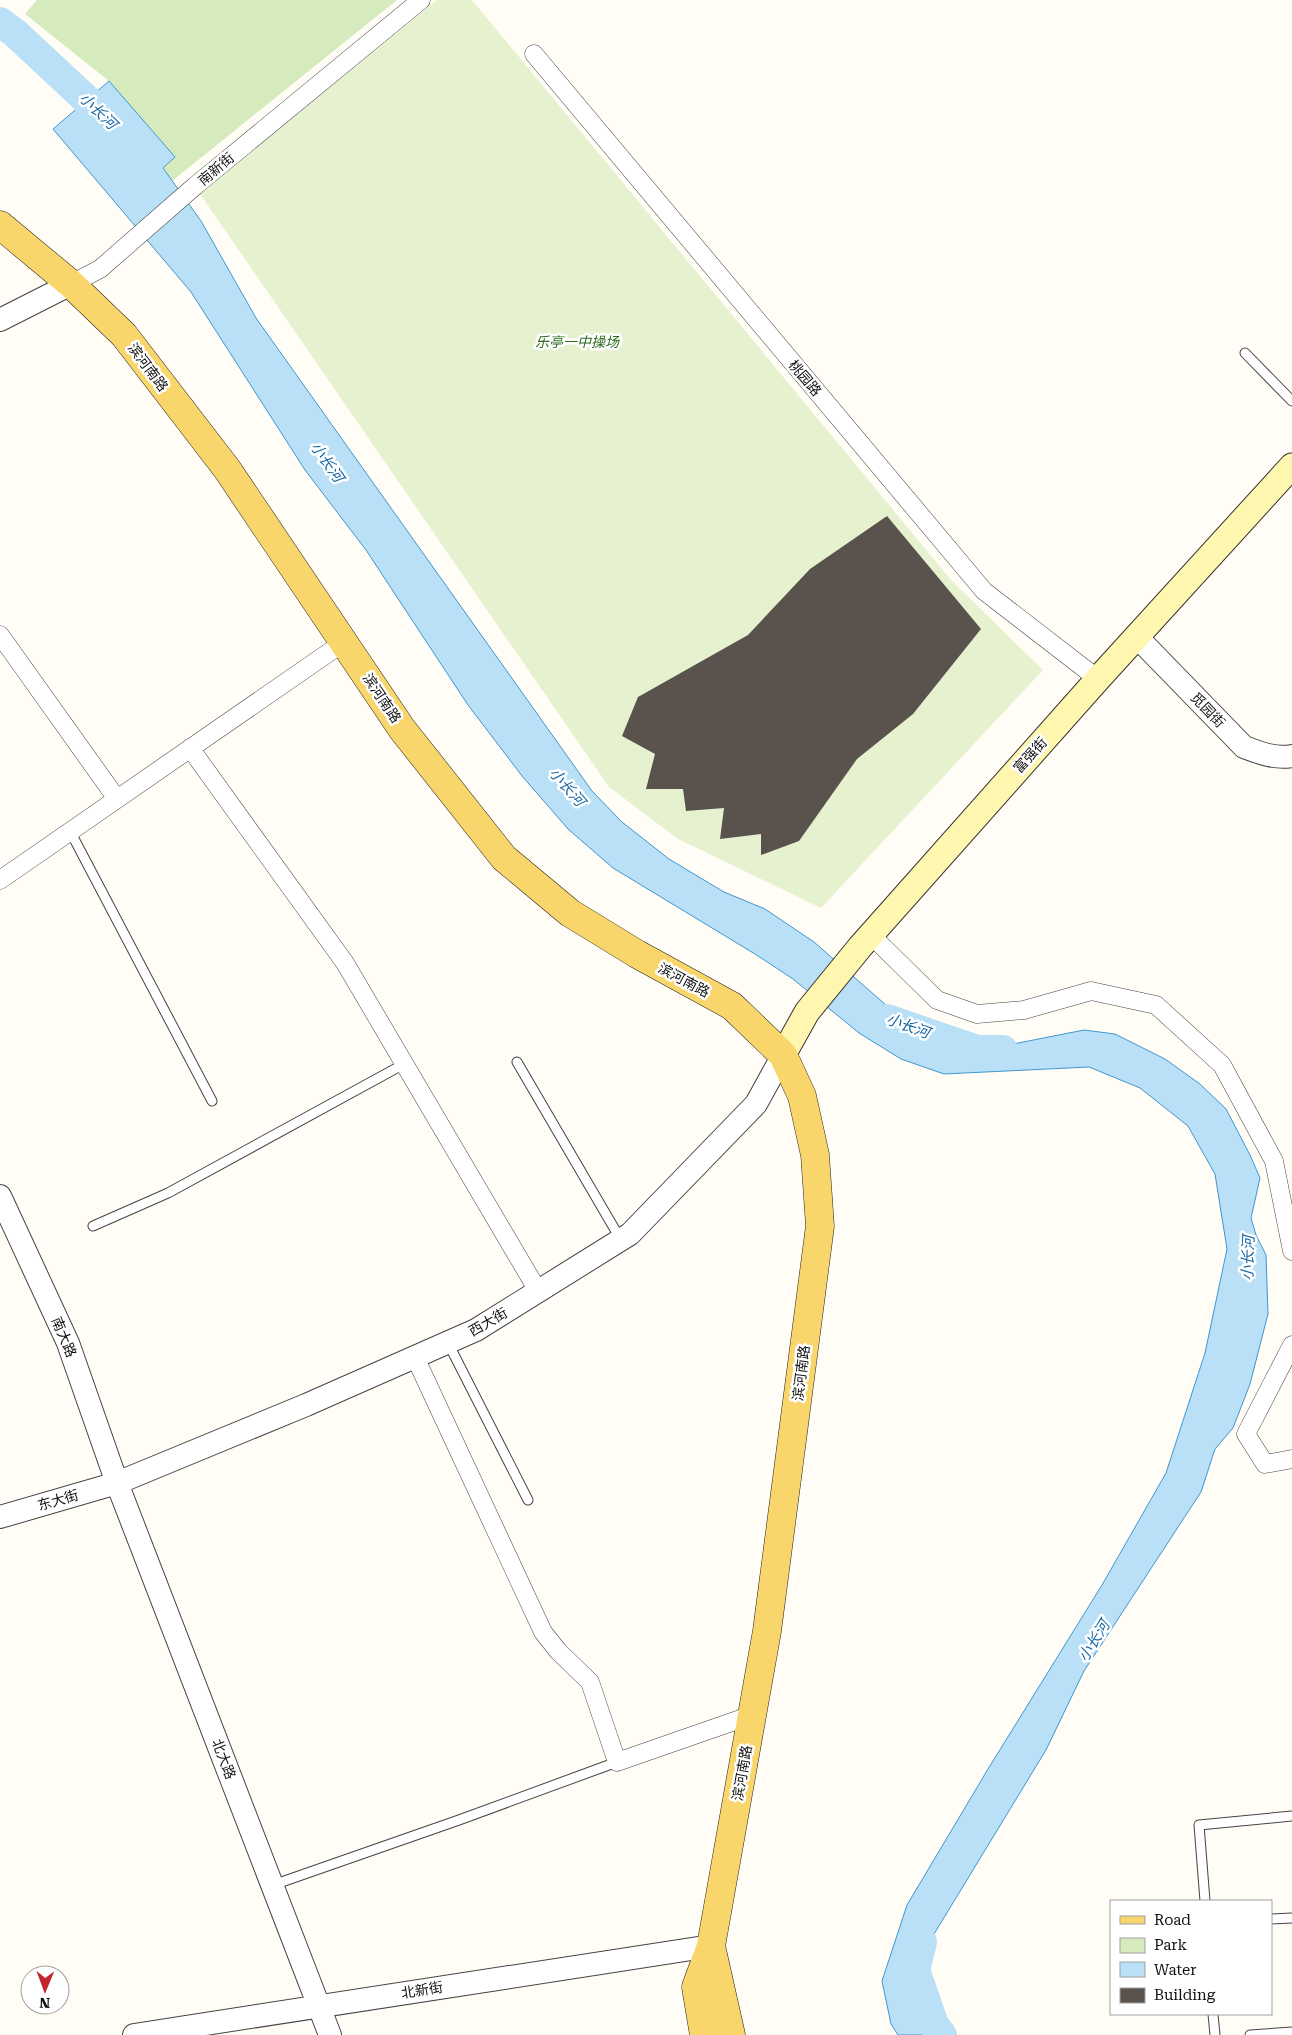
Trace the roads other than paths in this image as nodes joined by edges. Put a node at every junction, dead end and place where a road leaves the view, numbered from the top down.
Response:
1 (421, 0) edge
2 (534, 54) dead end
3 (0, 225) edge
4 (71, 284) junction
5 (0, 320) edge
6 (1245, 353) dead end
7 (1292, 401) edge
8 (1292, 466) edge
9 (0, 635) edge
10 (1137, 637) junction
11 (344, 642) junction
12 (1098, 679) junction
13 (190, 748) junction
14 (1292, 756) edge
15 (117, 799) junction
16 (70, 831) junction
17 (0, 880) edge
18 (866, 941) junction
19 (783, 1055) junction
20 (517, 1062) dead end
21 (404, 1064) junction
22 (212, 1101) dead end
23 (0, 1196) edge
24 (93, 1226) dead end
25 (1290, 1230) edge
26 (621, 1240) junction
27 (1292, 1251) edge
28 (538, 1292) junction
29 (448, 1342) junction
30 (1292, 1345) edge
31 (416, 1357) junction
32 (1292, 1458) edge
33 (117, 1483) junction
34 (528, 1500) dead end
35 (0, 1517) edge
36 (752, 1715) junction
37 (617, 1762) junction
38 (1292, 1816) edge
39 (273, 1885) junction
40 (1205, 1900) edge
41 (1292, 1918) edge
42 (1272, 1919) edge
43 (711, 1946) junction
44 (320, 2006) junction
45 (1213, 2015) edge
46 (1292, 2032) edge
47 (134, 2035) edge
48 (330, 2035) edge
49 (704, 2035) edge
50 (731, 2035) edge
51 (1215, 2035) edge
52 (1250, 2035) edge

1 - 4 street, 南新街
2 - 12 street, 桃园路
3 - 4 main road, 滨河南路
4 - 5 street, 南新街
4 - 11 main road, 滨河南路
6 - 7 lane
8 - 10 main road, 富强街
9 - 15 street
10 - 12 main road, 富强街
10 - 14 street, 觅园街
11 - 13 street
11 - 19 main road, 滨河南路
12 - 18 main road, 富强街
13 - 15 street
13 - 21 street
15 - 16 street
16 - 17 street
16 - 22 lane
18 - 19 main road, 富强街
18 - 25 street
19 - 26 street, 西大街
19 - 36 main road, 滨河南路
20 - 26 lane
21 - 24 lane
21 - 28 street
23 - 33 street, 南大路
25 - 27 street
26 - 28 street, 西大街
28 - 29 street, 西大街
29 - 31 street, 西大街
29 - 34 lane
30 - 32 street
31 - 33 street, 西大街
31 - 37 street
33 - 35 street, 东大街
33 - 39 street, 北大路
36 - 37 street
36 - 43 main road, 滨河南路
37 - 39 lane
38 - 40 lane
39 - 44 street, 北大路
41 - 42 lane
43 - 44 street, 北新街
43 - 49 main road, 滨河南路
43 - 50 main road, 滨河南路
44 - 47 street, 北新街
44 - 48 street, 北大路
45 - 51 lane
46 - 52 lane

